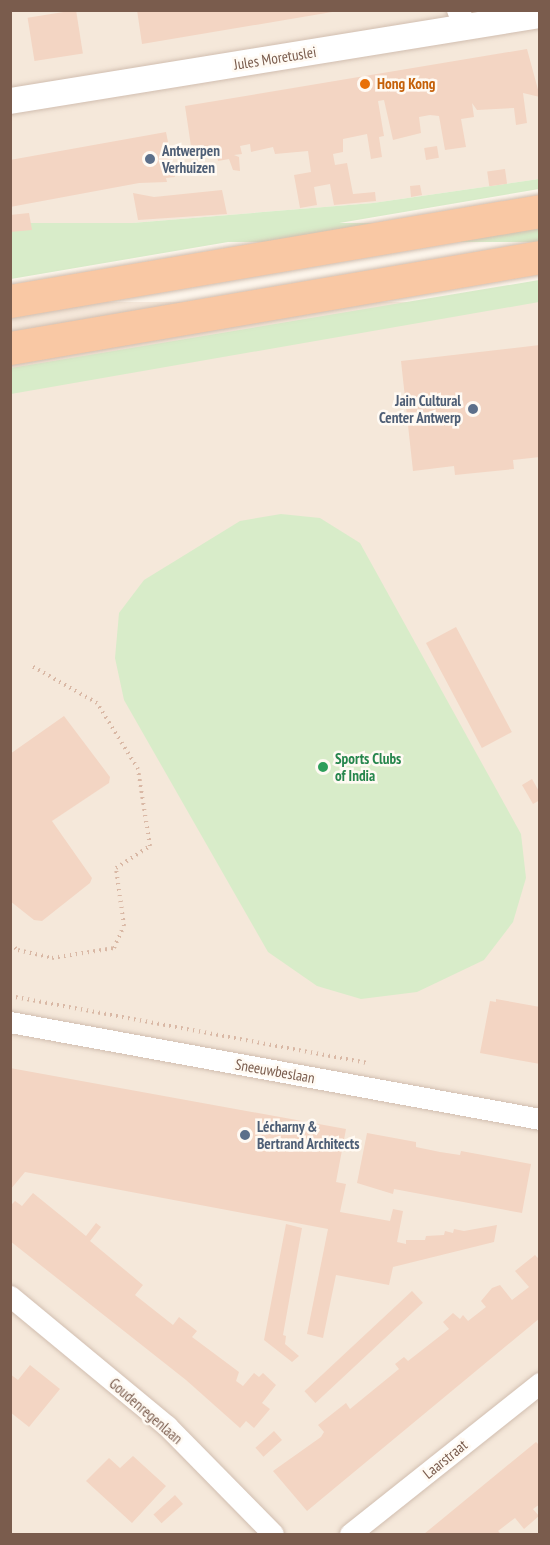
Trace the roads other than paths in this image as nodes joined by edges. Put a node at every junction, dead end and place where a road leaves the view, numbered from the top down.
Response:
1 (540, 15) edge
2 (463, 19) edge
3 (10, 100) edge
4 (540, 211) edge
5 (540, 257) edge
6 (10, 301) edge
7 (10, 348) edge
8 (10, 1022) edge
9 (540, 1119) edge
10 (10, 1296) edge
11 (540, 1383) edge
12 (273, 1534) edge
13 (350, 1534) edge

1 - 2 street, Jules Moretuslei
2 - 3 street, Jules Moretuslei
4 - 6 highway
5 - 7 highway
8 - 9 street, Sneeuwbeslaan
10 - 12 street, Goudenregenlaan
11 - 13 street, Laarstraat

